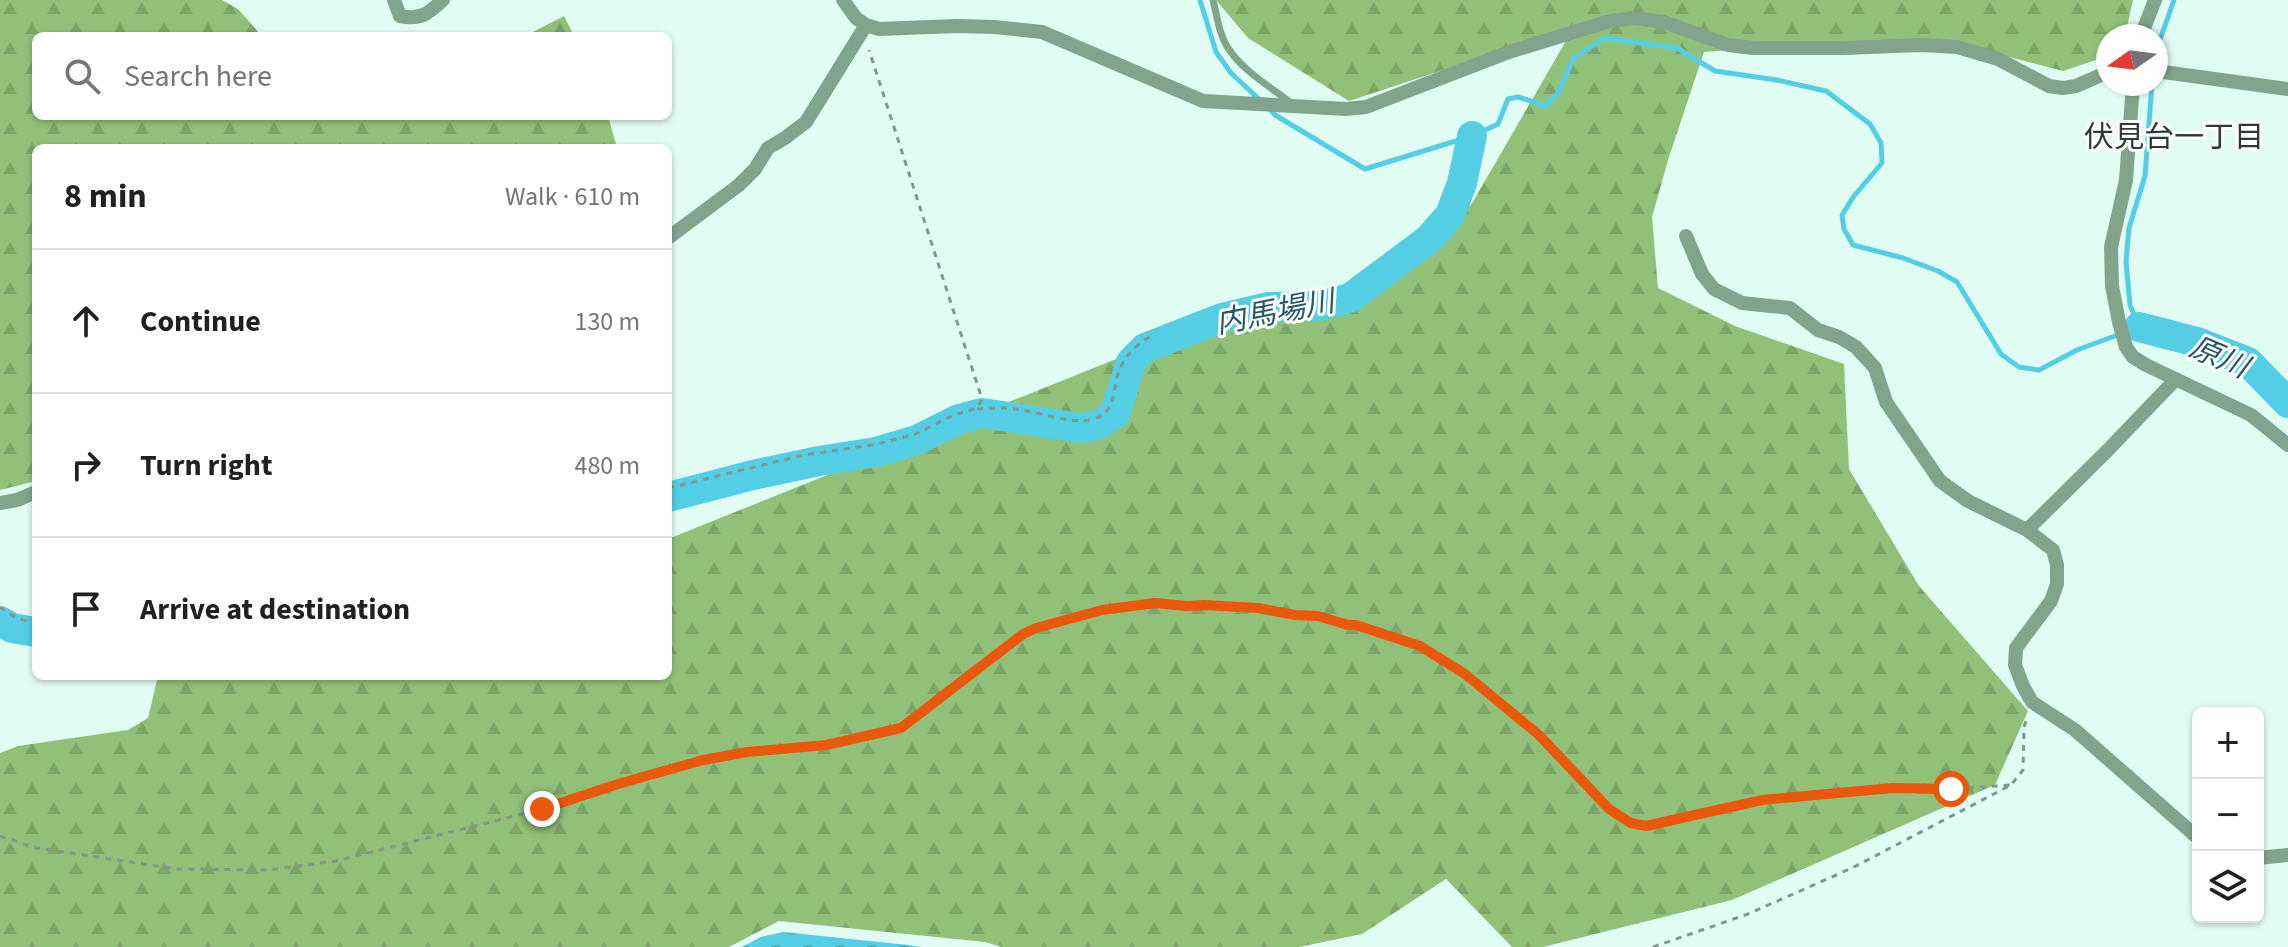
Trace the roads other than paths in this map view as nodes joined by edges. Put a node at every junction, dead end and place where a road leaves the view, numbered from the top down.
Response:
1 (394, 0) edge
2 (443, 0) edge
3 (843, 0) edge
4 (1213, 0) edge
5 (2155, 0) edge
6 (2146, 24) edge
7 (864, 28) junction
8 (2168, 73) edge
9 (2096, 77) edge
10 (2288, 89) edge
11 (2132, 96) edge
12 (1295, 106) junction
13 (672, 235) edge
14 (1686, 236) dead end
15 (2176, 379) junction
16 (2288, 445) edge
17 (32, 494) edge
18 (0, 503) edge
19 (2027, 530) junction
20 (2192, 833) edge
21 (2288, 855) edge
22 (2264, 857) edge

1 - 2 street
3 - 7 street
4 - 12 lane
5 - 6 street
7 - 12 street
7 - 13 street
8 - 10 street
9 - 12 street
11 - 15 street
14 - 19 street
15 - 16 street
15 - 19 street
17 - 18 street
19 - 20 street
21 - 22 street

